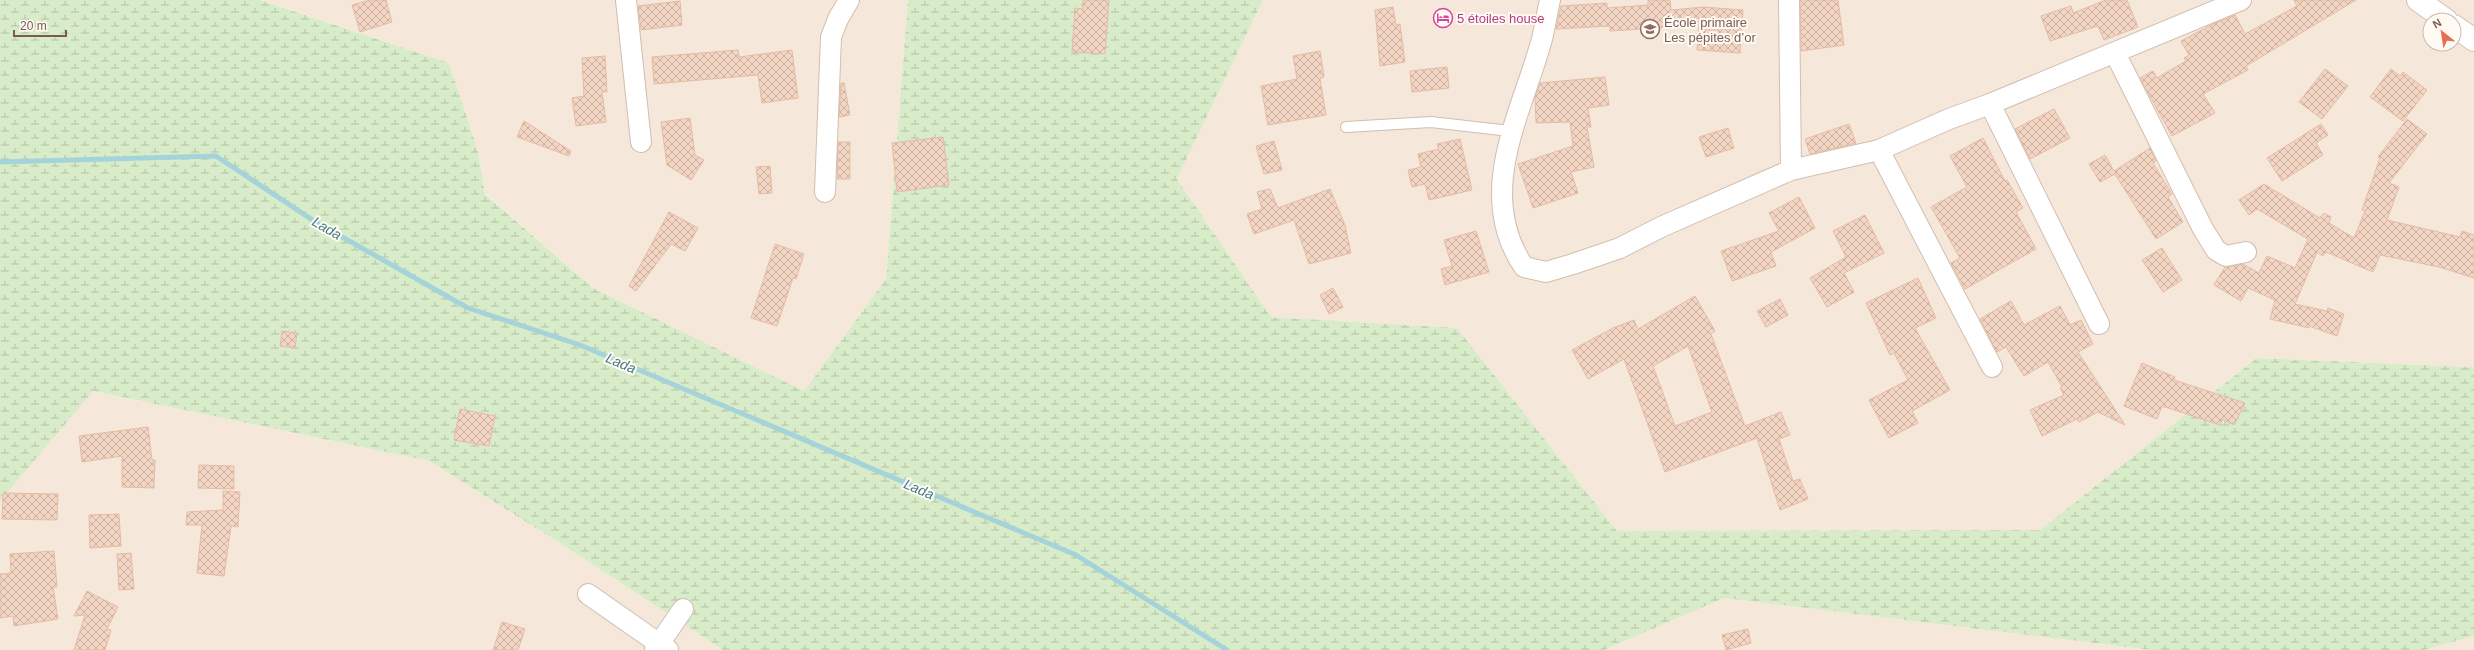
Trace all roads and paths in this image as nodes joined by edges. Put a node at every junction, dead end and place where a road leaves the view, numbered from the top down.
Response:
1 (626, 0) edge
2 (849, 0) edge
3 (1550, 0) edge
4 (1789, 0) edge
5 (2241, 0) edge
6 (2418, 0) edge
7 (2435, 12) edge
8 (2462, 32) edge
9 (2474, 40) edge
10 (2115, 53) junction
11 (1990, 104) junction
12 (1346, 127) dead end
13 (1510, 131) junction
14 (641, 142) dead end
15 (1878, 150) junction
16 (1792, 170) junction
17 (825, 192) dead end
18 (2246, 252) dead end
19 (2099, 324) dead end
20 (1992, 367) dead end
21 (588, 594) dead end
22 (683, 609) dead end
23 (661, 648) edge

1 - 14 street
2 - 17 street
3 - 13 street
4 - 16 street
5 - 10 street
6 - 7 street
8 - 9 street
10 - 11 street
10 - 18 street
11 - 15 street
11 - 19 street
12 - 13 lane
13 - 16 street
15 - 16 street
15 - 20 street
21 - 23 street
22 - 23 street

